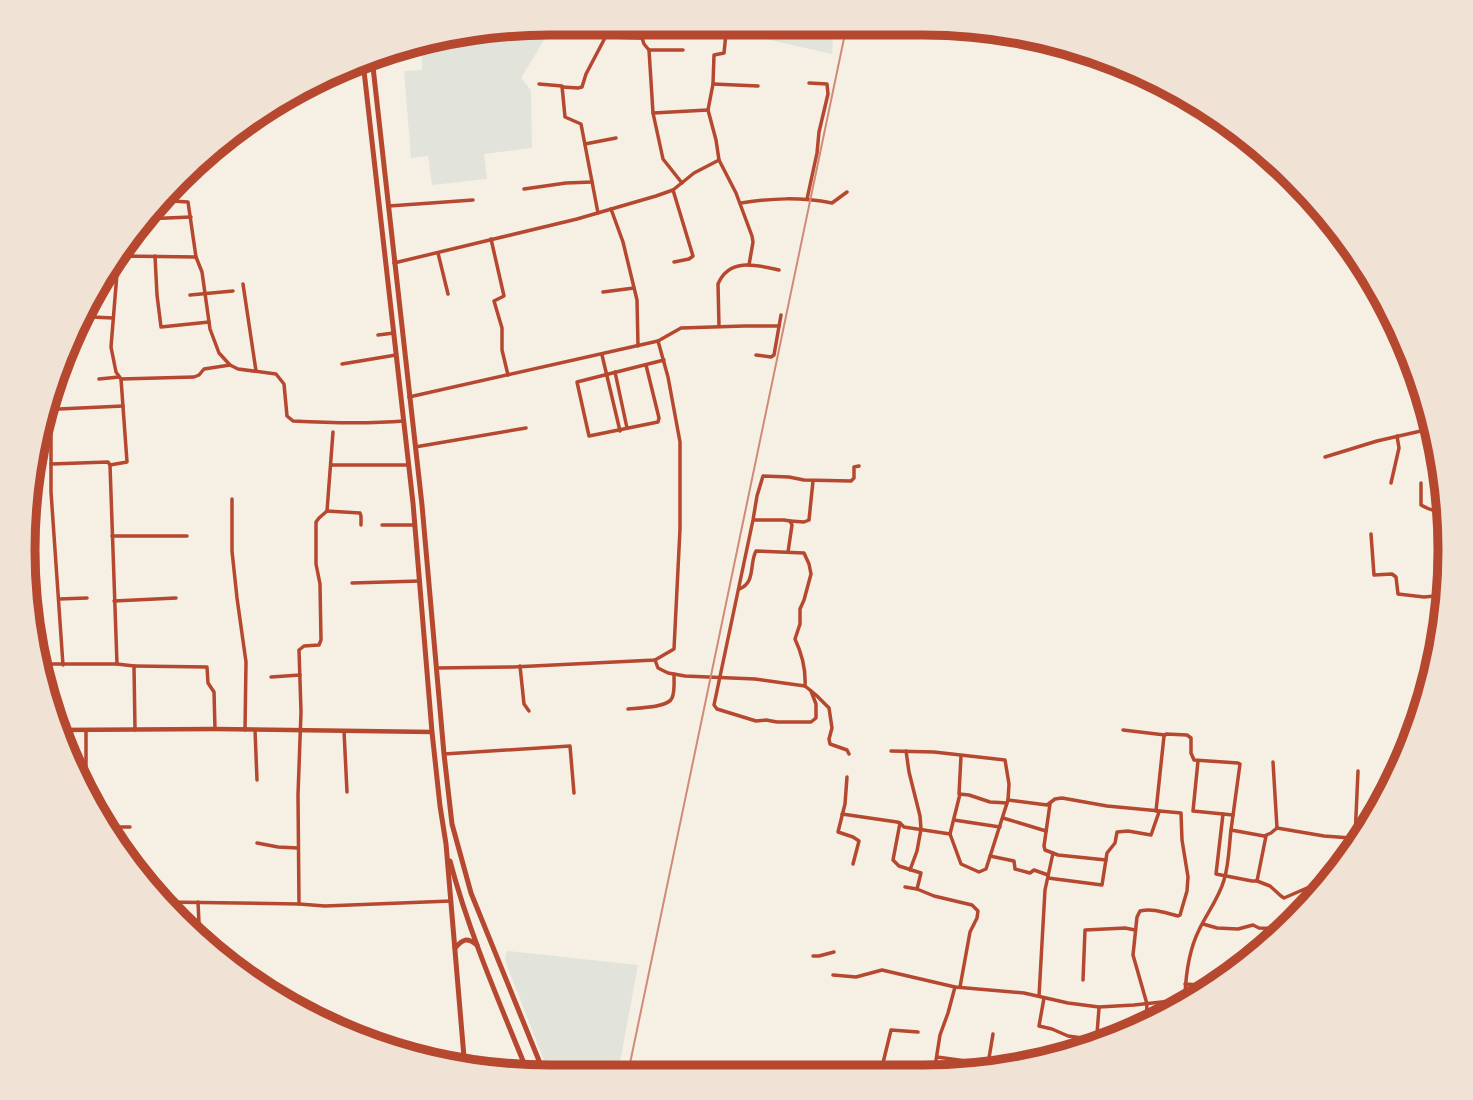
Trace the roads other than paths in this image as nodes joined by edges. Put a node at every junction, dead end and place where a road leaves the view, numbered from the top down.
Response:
1 (642, 35) edge
2 (726, 35) edge
3 (606, 36) joint
4 (642, 38) junction
5 (649, 50) junction
6 (683, 51) dead end
7 (373, 66) edge
8 (364, 70) edge
9 (809, 83) dead end
10 (539, 84) dead end
11 (713, 84) junction
12 (758, 86) dead end
13 (562, 87) junction
14 (708, 110) junction
15 (653, 113) junction
16 (616, 138) dead end
17 (585, 144) junction
18 (719, 160) junction
19 (592, 182) junction
20 (682, 183) junction
21 (524, 189) dead end
22 (673, 190) junction
23 (846, 192) dead end
24 (807, 199) junction
25 (473, 200) dead end
26 (172, 201) edge
27 (741, 204) junction
28 (387, 206) junction
29 (611, 209) junction
30 (598, 213) junction
31 (191, 217) junction
32 (156, 218) edge
33 (491, 239) junction
34 (438, 253) junction
35 (128, 255) edge
36 (155, 256) junction
37 (196, 257) junction
38 (674, 262) dead end
39 (394, 263) junction
40 (749, 265) junction
41 (779, 270) dead end
42 (117, 271) edge
43 (243, 284) dead end
44 (634, 288) junction
45 (233, 290) dead end
46 (603, 292) dead end
47 (205, 293) junction
48 (448, 294) dead end
49 (190, 295) dead end
50 (780, 315) dead end
51 (92, 317) dead end
52 (113, 318) junction
53 (209, 322) junction
54 (719, 326) junction
55 (779, 326) junction
56 (394, 333) junction
57 (378, 335) dead end
58 (658, 341) junction
59 (638, 346) junction
60 (396, 355) junction
61 (602, 355) junction
62 (756, 355) dead end
63 (663, 360) junction
64 (342, 364) dead end
65 (230, 365) junction
66 (646, 365) junction
67 (256, 371) junction
68 (614, 372) junction
69 (508, 375) junction
70 (607, 375) junction
71 (120, 378) junction
72 (100, 379) dead end
73 (409, 397) junction
74 (123, 406) junction
75 (59, 409) dead end
76 (404, 421) junction
77 (526, 428) dead end
78 (628, 429) junction
79 (1423, 430) edge
80 (51, 431) dead end
81 (620, 431) junction
82 (333, 432) dead end
83 (1397, 436) junction
84 (415, 447) junction
85 (1325, 457) dead end
86 (51, 464) junction
87 (110, 465) junction
88 (330, 465) junction
89 (409, 465) junction
90 (859, 466) dead end
91 (813, 481) junction
92 (1391, 483) dead end
93 (1421, 483) dead end
94 (232, 499) dead end
95 (327, 510) junction
96 (1437, 511) edge
97 (753, 520) junction
98 (790, 521) junction
99 (382, 524) dead end
100 (361, 525) dead end
101 (415, 525) junction
102 (1371, 534) dead end
103 (111, 536) junction
104 (187, 536) dead end
105 (788, 552) junction
106 (420, 581) junction
107 (352, 583) dead end
108 (738, 589) junction
109 (1436, 596) edge
110 (87, 598) dead end
111 (176, 598) dead end
112 (59, 599) junction
113 (114, 601) junction
114 (655, 660) junction
115 (48, 664) edge
116 (117, 664) junction
117 (63, 665) junction
118 (134, 666) junction
119 (520, 666) junction
120 (437, 668) junction
121 (674, 674) junction
122 (300, 675) junction
123 (271, 677) dead end
124 (719, 678) junction
125 (804, 686) junction
126 (811, 691) junction
127 (628, 709) dead end
128 (529, 711) dead end
129 (215, 729) junction
130 (67, 730) edge
131 (86, 730) junction
132 (135, 730) junction
133 (245, 730) junction
134 (255, 730) junction
135 (1123, 730) dead end
136 (300, 731) junction
137 (344, 732) junction
138 (432, 732) junction
139 (1165, 735) junction
140 (891, 751) dead end
141 (906, 751) junction
142 (444, 754) junction
143 (849, 754) dead end
144 (961, 756) junction
145 (1198, 761) junction
146 (1273, 762) dead end
147 (1358, 771) dead end
148 (86, 774) edge
149 (847, 777) dead end
150 (257, 780) dead end
151 (347, 792) dead end
152 (574, 793) dead end
153 (960, 794) junction
154 (1007, 802) junction
155 (1050, 804) junction
156 (1157, 812) junction
157 (842, 814) junction
158 (1223, 814) junction
159 (1233, 815) junction
160 (1003, 818) junction
161 (954, 820) junction
162 (901, 823) junction
163 (116, 827) edge
164 (131, 827) dead end
165 (1000, 827) junction
166 (1277, 828) junction
167 (921, 829) junction
168 (1355, 829) edge
169 (1231, 830) junction
170 (1046, 831) junction
171 (950, 834) junction
172 (1266, 836) junction
173 (1346, 838) junction
174 (1350, 838) edge
175 (257, 843) dead end
176 (446, 844) junction
177 (1345, 845) edge
178 (299, 848) junction
179 (1054, 853) junction
180 (990, 856) junction
181 (1105, 860) junction
182 (853, 864) dead end
183 (910, 870) junction
184 (1048, 876) junction
185 (1225, 876) junction
186 (1257, 881) junction
187 (905, 887) dead end
188 (1311, 888) edge
189 (917, 889) junction
190 (451, 901) junction
191 (174, 902) edge
192 (198, 902) junction
193 (299, 904) junction
194 (1203, 923) junction
195 (199, 927) edge
196 (1272, 928) edge
197 (1135, 930) junction
198 (479, 947) junction
199 (455, 948) junction
200 (834, 952) dead end
201 (813, 956) dead end
202 (834, 975) dead end
203 (1083, 980) dead end
204 (1185, 984) junction
205 (1198, 985) edge
206 (957, 987) junction
207 (1185, 993) edge
208 (1042, 997) junction
209 (1172, 1000) edge
210 (1160, 1003) junction
211 (1147, 1004) junction
212 (1161, 1006) edge
213 (1099, 1007) junction
214 (1146, 1014) edge
215 (918, 1032) dead end
216 (993, 1034) dead end
217 (1097, 1035) edge
218 (1086, 1039) edge
219 (463, 1057) edge
220 (936, 1057) junction
221 (988, 1061) edge
222 (976, 1062) edge
223 (824, 1063) dead end
224 (525, 1064) edge
225 (541, 1065) edge
226 (837, 1065) edge
227 (884, 1065) edge
228 (935, 1065) edge

1 - 4 street
2 - 11 street
3 - 4 street
3 - 13 street
4 - 5 street
5 - 6 street
5 - 15 street
7 - 28 highway
8 - 56 highway
9 - 24 street
10 - 13 street
11 - 12 street
11 - 14 street
13 - 17 street
14 - 15 street
14 - 18 street
15 - 20 street
16 - 17 street
17 - 19 street
18 - 20 street
18 - 27 street
19 - 21 street
19 - 30 street
20 - 22 street
22 - 29 street
22 - 38 street
23 - 24 street
24 - 27 street
25 - 28 street
26 - 31 street
27 - 40 street
28 - 39 highway
29 - 30 street
29 - 44 street
30 - 33 street
31 - 32 street
31 - 37 street
33 - 34 street
33 - 69 street
34 - 39 street
34 - 48 street
35 - 36 street
36 - 37 street
36 - 53 street
37 - 47 street
39 - 73 highway
40 - 41 street
40 - 54 street
42 - 52 street
43 - 67 street
44 - 46 street
44 - 59 street
45 - 47 street
47 - 49 street
47 - 53 street
50 - 55 street
51 - 52 street
52 - 71 street
53 - 65 street
54 - 55 street
54 - 58 street
55 - 62 street
56 - 57 street
56 - 60 highway
58 - 59 street
58 - 63 street
59 - 61 street
60 - 64 street
60 - 76 highway
61 - 69 street
61 - 70 street
63 - 66 street
63 - 114 street
65 - 67 street
65 - 71 street
66 - 68 street
66 - 78 street
67 - 76 street
68 - 70 street
68 - 78 street
69 - 73 street
70 - 81 street
70 - 81 street
71 - 72 street
71 - 74 street
73 - 84 highway
74 - 75 street
74 - 87 street
76 - 89 highway
77 - 84 street
78 - 81 street
79 - 83 street
80 - 86 street
82 - 88 street
83 - 85 street
83 - 92 street
84 - 120 highway
86 - 87 street
86 - 112 street
87 - 103 street
88 - 89 street
88 - 95 street
89 - 101 highway
90 - 91 street
91 - 97 street
91 - 98 street
93 - 96 street
94 - 133 street
95 - 100 street
95 - 122 street
97 - 98 street
97 - 108 street
98 - 105 street
99 - 101 street
101 - 106 highway
102 - 109 street
103 - 104 street
103 - 113 street
105 - 108 street
105 - 125 street
106 - 107 street
106 - 138 highway
108 - 124 street
110 - 112 street
111 - 113 street
112 - 117 street
113 - 116 street
114 - 119 street
114 - 121 street
115 - 117 street
116 - 117 street
116 - 118 street
118 - 129 street
118 - 132 street
119 - 120 street
119 - 128 street
120 - 142 highway
121 - 124 street
121 - 127 street
122 - 123 street
122 - 136 street
124 - 125 street
124 - 126 street
125 - 126 street
126 - 143 street
129 - 132 main road
129 - 133 main road
130 - 131 main road
131 - 132 main road
131 - 148 street
133 - 134 main road
134 - 136 main road
134 - 150 street
135 - 139 street
136 - 137 main road
136 - 178 street
137 - 138 main road
137 - 151 street
138 - 176 highway
139 - 145 street
139 - 156 street
140 - 141 street
141 - 144 street
141 - 167 street
142 - 152 street
142 - 225 highway
144 - 153 street
144 - 154 street
145 - 158 street
145 - 159 street
146 - 166 street
147 - 168 street
149 - 157 street
153 - 154 street
153 - 161 street
154 - 155 street
154 - 160 street
155 - 156 street
155 - 170 street
156 - 181 street
156 - 197 street
157 - 162 street
157 - 182 street
158 - 159 street
158 - 185 street
159 - 169 street
160 - 165 street
160 - 170 street
161 - 165 street
161 - 171 street
162 - 167 street
162 - 183 street
163 - 164 street
165 - 180 street
166 - 172 street
166 - 173 street
167 - 171 street
167 - 183 street
169 - 172 street
169 - 185 street
170 - 179 street
171 - 180 street
172 - 186 street
173 - 174 street
173 - 177 street
175 - 178 street
176 - 190 highway
176 - 198 highway
178 - 193 street
179 - 181 street
179 - 184 street
180 - 184 street
181 - 184 street
183 - 189 street
184 - 208 street
185 - 186 street
185 - 194 street
186 - 188 street
187 - 189 street
189 - 206 street
190 - 193 street
190 - 199 highway
191 - 192 street
192 - 193 street
192 - 195 street
194 - 196 street
194 - 204 street
197 - 203 street
197 - 211 street
198 - 199 highway
198 - 224 highway
199 - 219 highway
200 - 201 street
202 - 206 street
204 - 205 street
204 - 207 street
206 - 208 street
206 - 220 street
208 - 213 street
208 - 218 street
209 - 210 street
210 - 211 street
210 - 212 street
211 - 213 street
211 - 214 street
213 - 217 street
215 - 227 street
216 - 221 street
220 - 222 street
220 - 228 street
223 - 226 street

